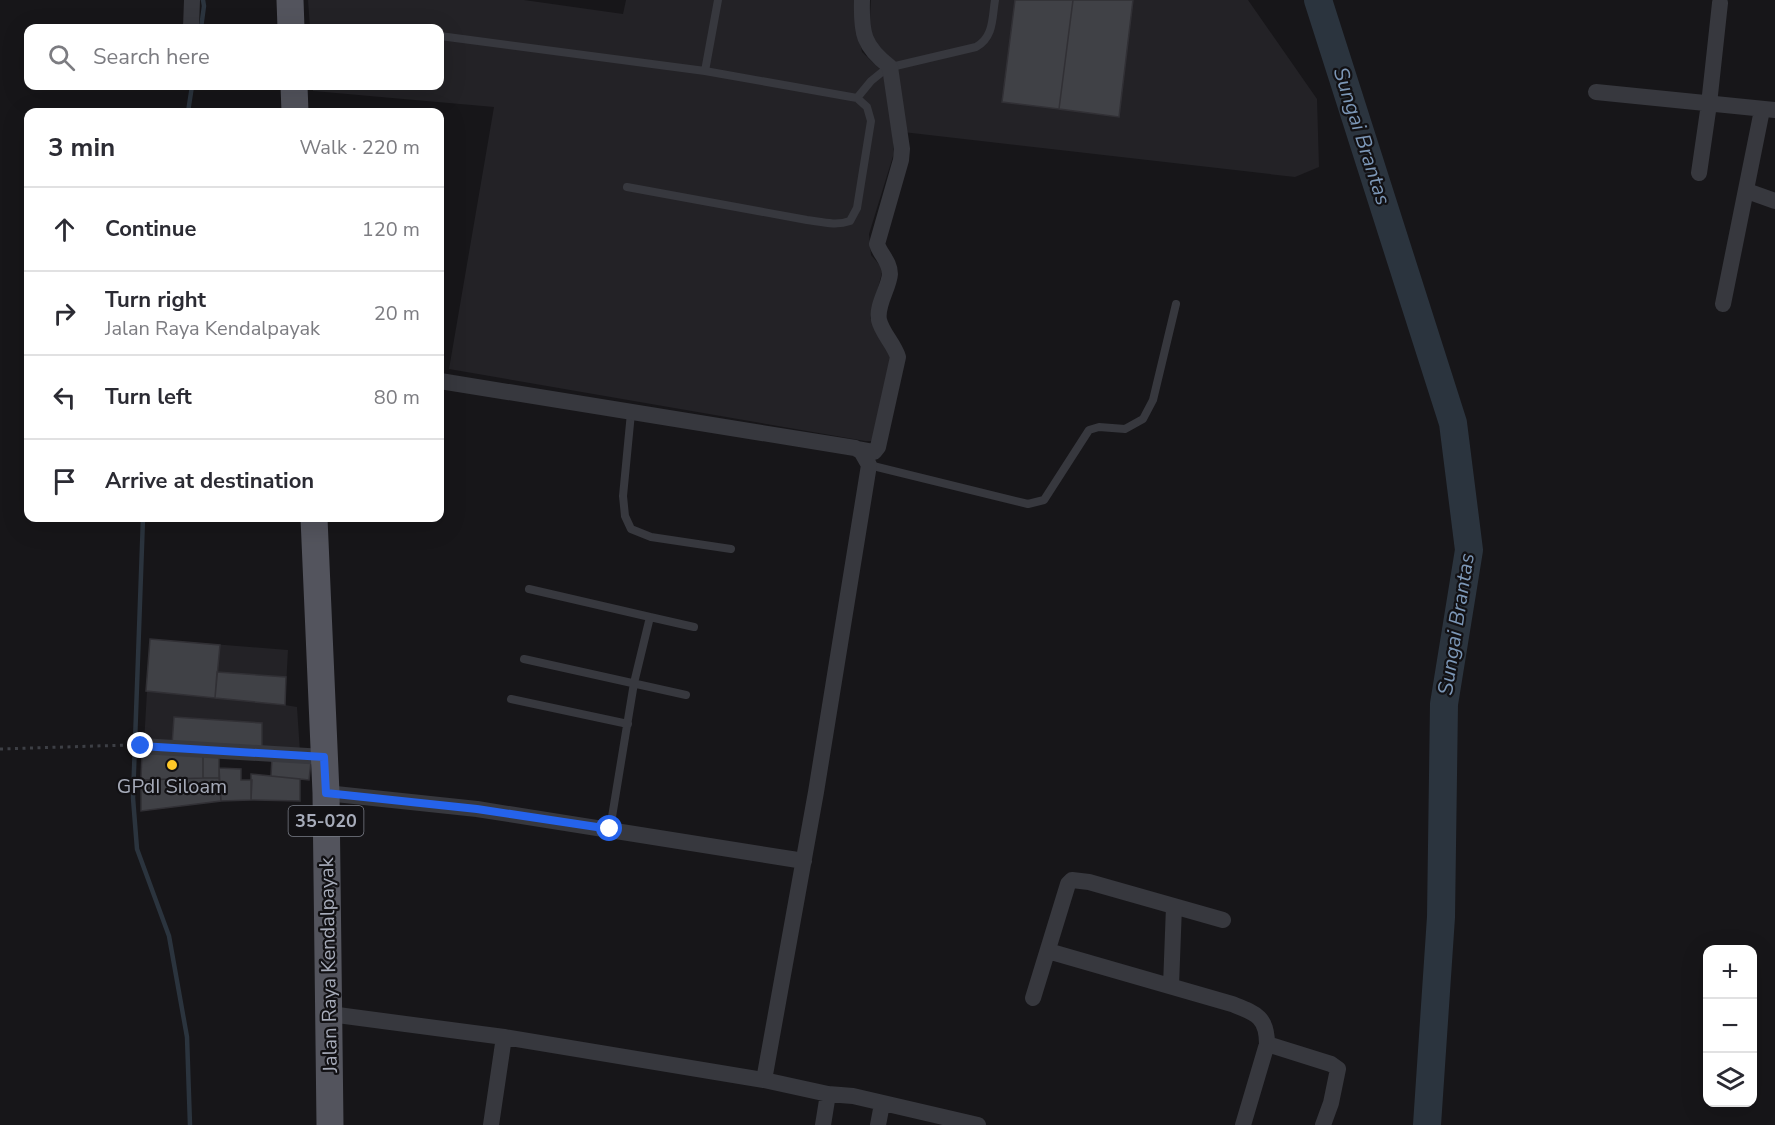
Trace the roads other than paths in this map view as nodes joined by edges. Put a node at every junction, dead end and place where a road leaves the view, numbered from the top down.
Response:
1 (192, 0) edge
2 (290, 0) edge
3 (718, 0) edge
4 (862, 0) edge
5 (995, 0) edge
6 (1720, 3) dead end
7 (191, 24) edge
8 (291, 24) edge
9 (444, 37) edge
10 (890, 67) junction
11 (705, 71) junction
12 (294, 90) edge
13 (1596, 92) dead end
14 (857, 98) junction
15 (1710, 104) junction
16 (295, 108) edge
17 (1768, 110) edge
18 (1699, 173) dead end
19 (627, 187) dead end
20 (1747, 191) junction
21 (1775, 201) edge
22 (1176, 303) dead end
23 (1724, 304) dead end
24 (444, 382) edge
25 (632, 413) junction
26 (858, 449) junction
27 (869, 465) junction
28 (314, 522) edge
29 (731, 549) dead end
30 (529, 589) dead end
31 (650, 617) junction
32 (694, 627) dead end
33 (524, 659) dead end
34 (634, 682) junction
35 (686, 695) dead end
36 (511, 699) dead end
37 (627, 724) junction
38 (135, 745) road end
39 (324, 757) junction
40 (326, 793) junction
41 (610, 829) junction
42 (804, 861) junction
43 (1174, 906) junction
44 (1223, 920) dead end
45 (1048, 951) junction
46 (1171, 986) junction
47 (1033, 998) dead end
48 (330, 1014) junction
49 (504, 1037) junction
50 (1267, 1044) junction
51 (764, 1080) junction
52 (828, 1094) junction
53 (882, 1104) junction
54 (330, 1125) edge
55 (491, 1125) edge
56 (823, 1125) edge
57 (878, 1125) edge
58 (978, 1125) edge
59 (1243, 1125) edge
60 (1323, 1125) edge

1 - 7 street
2 - 8 main road
3 - 11 lane
4 - 10 street
5 - 10 lane
6 - 15 street
9 - 11 lane
10 - 14 lane
10 - 26 street
11 - 14 lane
12 - 16 main road
13 - 15 street
14 - 19 lane
15 - 17 street
15 - 18 street
17 - 20 street
20 - 21 street
20 - 23 street
22 - 27 lane
24 - 25 street
25 - 26 street
25 - 29 lane
26 - 27 street
27 - 42 street
28 - 39 main road, Jalan Raya Kendalpayak / 35-020
30 - 31 lane
31 - 32 lane
31 - 34 lane
33 - 34 lane
34 - 35 lane
34 - 37 lane
36 - 37 lane
37 - 41 lane
38 - 39 street
39 - 40 main road, Jalan Raya Kendalpayak / 35-020
40 - 41 street
40 - 48 main road, Jalan Raya Kendalpayak / 35-020
41 - 42 street
42 - 51 street
43 - 44 street
43 - 45 street
43 - 46 street
45 - 46 street
45 - 47 street
46 - 50 street
48 - 49 street
48 - 54 main road, Jalan Raya Kendalpayak / 35-020
49 - 51 street
49 - 55 street
50 - 59 street
50 - 60 street
51 - 52 street
52 - 53 street
52 - 56 street
53 - 57 street
53 - 58 street

